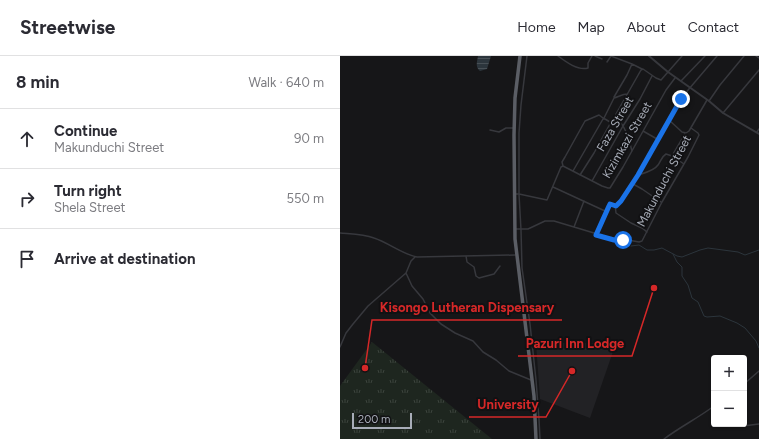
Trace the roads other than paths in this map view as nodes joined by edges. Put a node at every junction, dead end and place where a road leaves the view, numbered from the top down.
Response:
1 (520, 56) edge
2 (527, 56) edge
3 (558, 56) edge
4 (594, 56) edge
5 (611, 56) edge
6 (649, 56) edge
7 (682, 56) edge
8 (705, 56) edge
9 (718, 56) edge
10 (744, 56) edge
11 (756, 56) edge
12 (759, 58) edge
13 (602, 59) dead end
14 (607, 62) dead end
15 (632, 64) junction
16 (642, 69) junction
17 (759, 70) edge
18 (668, 72) junction
19 (652, 76) junction
20 (675, 77) junction
21 (681, 81) junction
22 (690, 87) junction
23 (628, 94) junction
24 (614, 98) junction
25 (708, 101) junction
26 (723, 113) junction
27 (603, 119) junction
28 (669, 120) junction
29 (611, 122) junction
30 (623, 126) junction
31 (514, 128) junction
32 (691, 128) junction
33 (759, 129) edge
34 (490, 130) dead end
35 (643, 131) junction
36 (685, 133) junction
37 (758, 133) edge
38 (658, 140) junction
39 (632, 151) junction
40 (672, 156) junction
41 (684, 164) junction
42 (563, 166) junction
43 (573, 171) junction
44 (580, 175) junction
45 (638, 175) junction
46 (592, 181) junction
47 (633, 184) junction
48 (553, 187) junction
49 (519, 194) junction
50 (514, 195) junction
51 (584, 201) junction
52 (662, 202) junction
53 (615, 205) junction
54 (606, 212) junction
55 (574, 227) junction
56 (514, 229) junction
57 (521, 230) junction
58 (647, 232) junction
59 (340, 233) edge
60 (596, 235) junction
61 (516, 255) junction
62 (415, 256) junction
63 (466, 256) junction
64 (500, 266) dead end
65 (406, 273) junction
66 (340, 347) edge
67 (759, 372) edge
68 (532, 381) junction
69 (747, 382) edge
70 (711, 408) edge
71 (759, 424) edge
72 (747, 426) edge
73 (536, 439) edge
74 (540, 439) edge
75 (664, 439) edge

1 - 31 highway
2 - 49 street
3 - 4 street
4 - 13 street
5 - 14 street
5 - 15 street
6 - 18 street
7 - 18 street
8 - 21 street
9 - 22 street
10 - 25 street
11 - 12 street
15 - 16 street
15 - 24 street
16 - 19 street
16 - 23 street
17 - 26 street
18 - 19 street
18 - 20 street
19 - 30 street, Faza Street
20 - 21 street
20 - 35 street, Kizimkazi Street
21 - 22 street
22 - 25 street
22 - 28 street
23 - 24 street
23 - 29 street
24 - 27 street
25 - 26 street
25 - 32 street
26 - 37 street
27 - 29 street
27 - 42 street
27 - 43 street
28 - 36 street
28 - 38 street
29 - 30 street
29 - 44 street
30 - 39 street
30 - 46 street, Faza Street
31 - 34 street
31 - 50 highway
32 - 36 street
32 - 41 street, Makunduchi Street
33 - 37 street
35 - 38 street
35 - 39 street, Kizimkazi Street
36 - 40 street
38 - 45 street
39 - 46 street, Kizimkazi Street
40 - 41 street
40 - 45 street
41 - 52 street, Makunduchi Street
42 - 43 street, Kizimkazi Street
42 - 48 street
43 - 44 street, Kizimkazi Street
44 - 46 street, Kizimkazi Street
45 - 47 street
47 - 52 street
47 - 53 street
48 - 49 street
48 - 51 street
49 - 50 street
49 - 57 street
50 - 56 highway
51 - 54 street
51 - 55 street
52 - 58 street, Makunduchi Street
53 - 54 street
53 - 58 street
54 - 60 street
55 - 57 street, Makunduchi Street
55 - 60 street, Makunduchi Street
56 - 57 street
56 - 61 highway
57 - 74 street
58 - 60 street, Makunduchi Street
59 - 62 street
61 - 63 street
61 - 68 highway
62 - 63 street
62 - 65 street
63 - 64 street
65 - 66 street
65 - 68 street
67 - 69 street
68 - 73 highway
70 - 75 street
71 - 72 street

